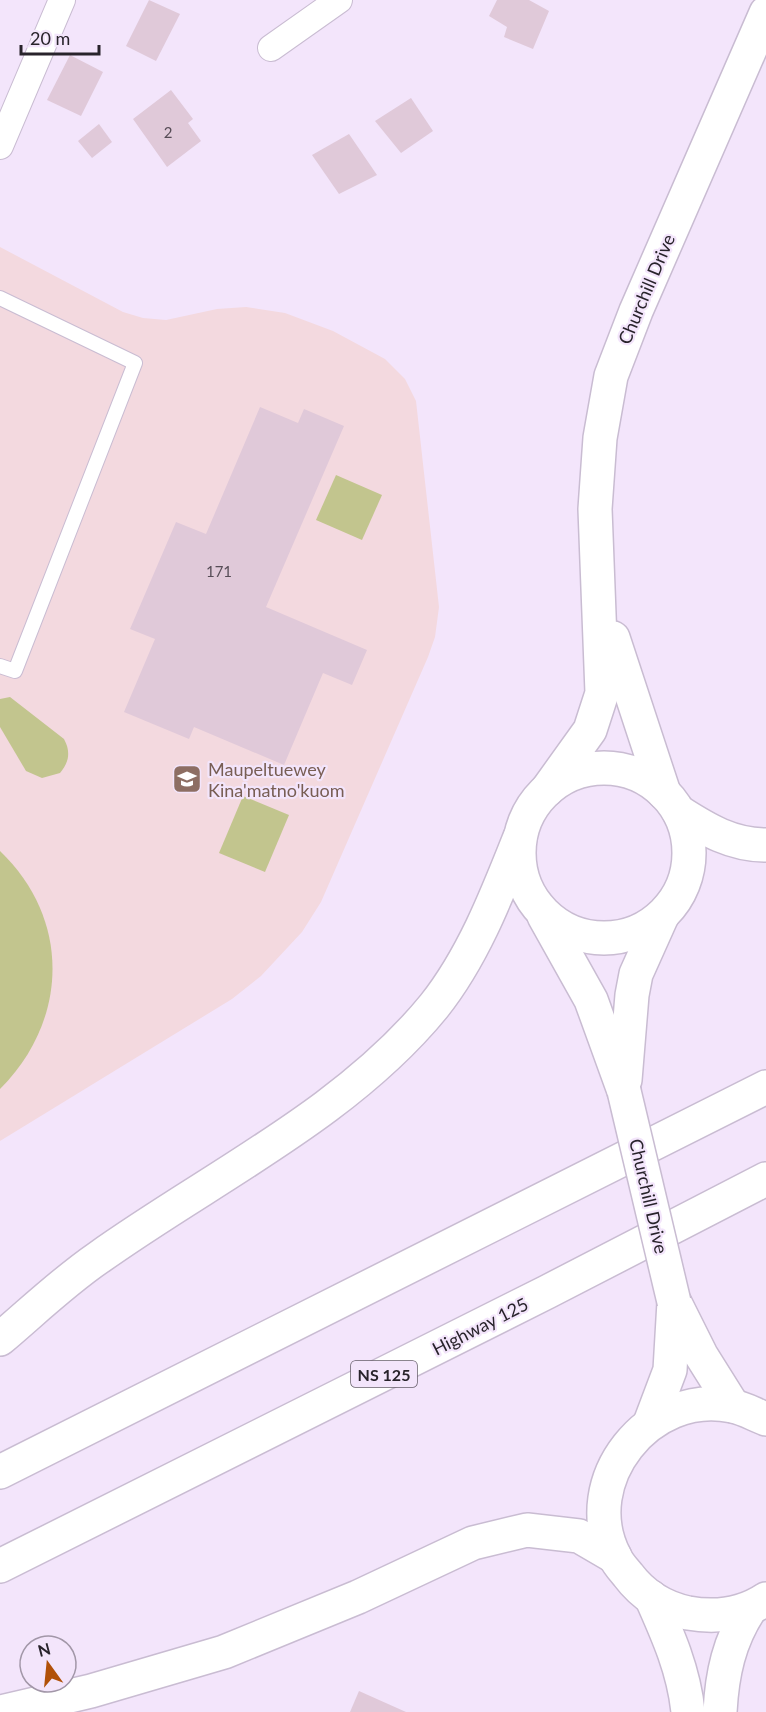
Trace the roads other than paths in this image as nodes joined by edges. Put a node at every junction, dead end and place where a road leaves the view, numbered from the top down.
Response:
1 (62, 0) edge
2 (339, 0) edge
3 (766, 13) edge
4 (271, 48) dead end
5 (1, 139) edge
6 (0, 298) edge
7 (599, 581) junction
8 (0, 666) edge
9 (547, 790) junction
10 (672, 803) junction
11 (520, 837) junction
12 (766, 845) edge
13 (542, 912) junction
14 (662, 916) junction
15 (766, 1087) edge
16 (624, 1091) junction
17 (766, 1179) edge
18 (674, 1302) junction
19 (0, 1339) edge
20 (733, 1406) junction
21 (766, 1419) edge
22 (650, 1423) junction
23 (0, 1472) edge
24 (615, 1557) junction
25 (0, 1566) edge
26 (651, 1597) junction
27 (758, 1604) edge
28 (2, 1712) edge
29 (688, 1712) edge
30 (720, 1712) edge

1 - 5 street
2 - 4 street
3 - 7 main road, Churchill Drive
6 - 8 lane
7 - 9 main road, Churchill Drive
7 - 10 main road, Churchill Drive
9 - 10 main road
9 - 11 main road
10 - 12 main road
10 - 14 main road
11 - 13 main road
11 - 19 main road
13 - 14 main road
13 - 16 main road, Churchill Drive
14 - 16 main road, Churchill Drive
15 - 23 main road
16 - 18 main road, Churchill Drive, bridge
17 - 25 main road, Highway 125 / NS 125
18 - 20 main road, Churchill Drive
18 - 22 main road, Churchill Drive
20 - 21 main road
20 - 22 main road
22 - 24 main road
24 - 26 main road
24 - 28 main road
26 - 27 main road
26 - 29 main road
27 - 30 main road

